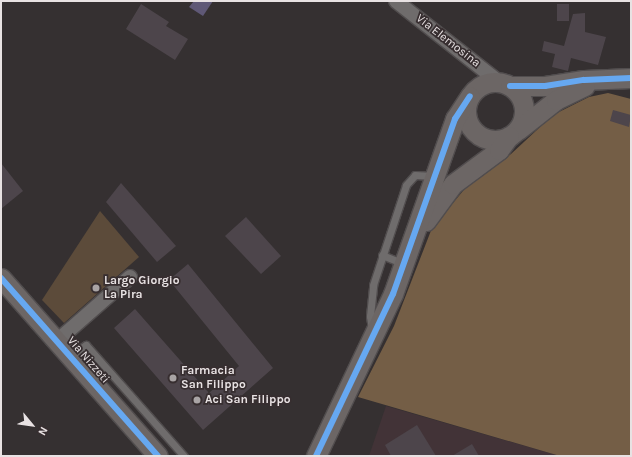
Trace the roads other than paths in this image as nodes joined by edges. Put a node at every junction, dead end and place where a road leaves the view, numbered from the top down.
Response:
1 (396, 1) edge
2 (631, 78) edge
3 (604, 81) junction
4 (505, 84) junction
5 (631, 89) edge
6 (470, 96) junction
7 (512, 134) junction
8 (434, 176) junction
9 (382, 255) junction
10 (406, 259) junction
11 (130, 277) dead end
12 (1, 278) edge
13 (375, 333) junction
14 (57, 341) junction
15 (70, 356) junction
16 (158, 456) edge
17 (184, 456) edge
18 (316, 456) edge

1 - 4 street, Via Elemosina
2 - 3 street
3 - 4 street
3 - 5 street
3 - 7 street
4 - 6 street
4 - 7 street
6 - 7 street
6 - 8 street
7 - 10 street
8 - 9 lane
8 - 10 street
9 - 10 lane
9 - 13 lane
10 - 13 street
11 - 14 street
12 - 14 street, Via Nizzeti
13 - 18 street
14 - 15 street, Via Nizzeti
15 - 16 street, Via Nizzeti
15 - 17 lane

